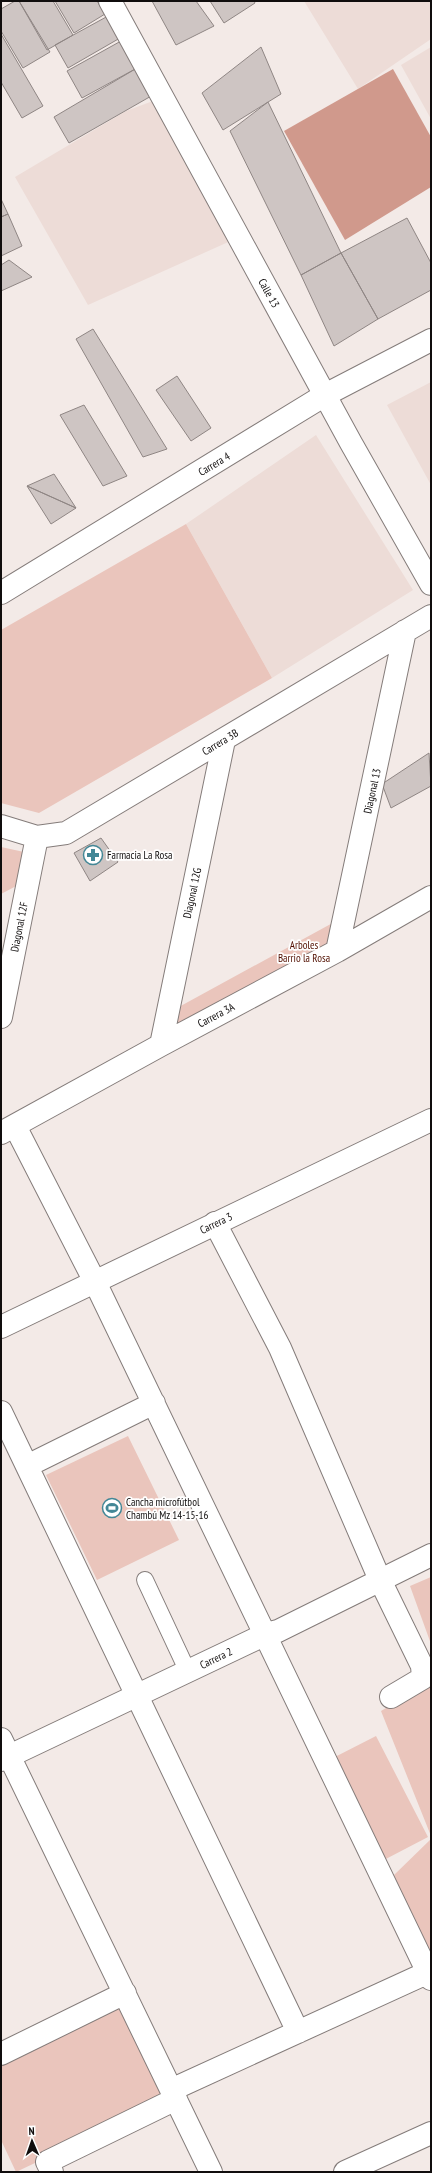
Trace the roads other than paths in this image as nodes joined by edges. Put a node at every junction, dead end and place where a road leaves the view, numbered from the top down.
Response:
1 (110, 1) edge
2 (431, 340) edge
3 (325, 395) junction
4 (431, 584) edge
5 (1, 593) edge
6 (431, 616) edge
7 (405, 631) junction
8 (224, 740) junction
9 (1, 826) edge
10 (37, 837) junction
11 (431, 897) edge
12 (337, 951) junction
13 (1, 1017) edge
14 (161, 1045) junction
15 (431, 1120) edge
16 (8, 1129) edge
17 (215, 1223) junction
18 (95, 1282) junction
19 (1, 1327) edge
20 (154, 1403) junction
21 (1, 1412) edge
22 (27, 1466) junction
23 (431, 1555) edge
24 (145, 1580) dead end
25 (380, 1580) junction
26 (266, 1634) junction
27 (188, 1672) junction
28 (136, 1696) junction
29 (391, 1697) dead end
30 (4, 1752) edge
31 (430, 1974) edge
32 (125, 1993) junction
33 (298, 2032) junction
34 (2, 2052) edge
35 (174, 2095) junction
36 (431, 2133) edge
37 (52, 2172) edge
38 (211, 2172) edge
39 (345, 2172) edge

1 - 3 street, Calle 13
2 - 3 street, Carrera 4
3 - 4 street, Calle 13
3 - 5 street, Carrera 4
6 - 7 street, Carrera 3B
7 - 8 street, Carrera 3B
7 - 12 street, Diagonal 13
8 - 10 street, Carrera 3B
8 - 14 street, Diagonal 12G
9 - 10 street, Carrera 3B
10 - 13 street, Diagonal 12F
11 - 12 street, Carrera 3A
12 - 14 street, Carrera 3A
14 - 16 street, Carrera 3A
15 - 17 street, Carrera 3
16 - 18 street
17 - 18 street, Carrera 3
17 - 25 street
18 - 19 street, Carrera 3
18 - 20 street
20 - 22 street
20 - 26 street
21 - 22 street
22 - 28 street
23 - 25 street, Carrera 2
24 - 27 lane
25 - 26 street, Carrera 2
25 - 29 street
26 - 27 street, Carrera 2
26 - 31 street
27 - 28 street, Carrera 2
28 - 30 street, Carrera 2
28 - 33 street
30 - 32 street
31 - 33 street
32 - 34 street
32 - 35 street
33 - 35 street
35 - 37 street
35 - 38 street
36 - 39 street

